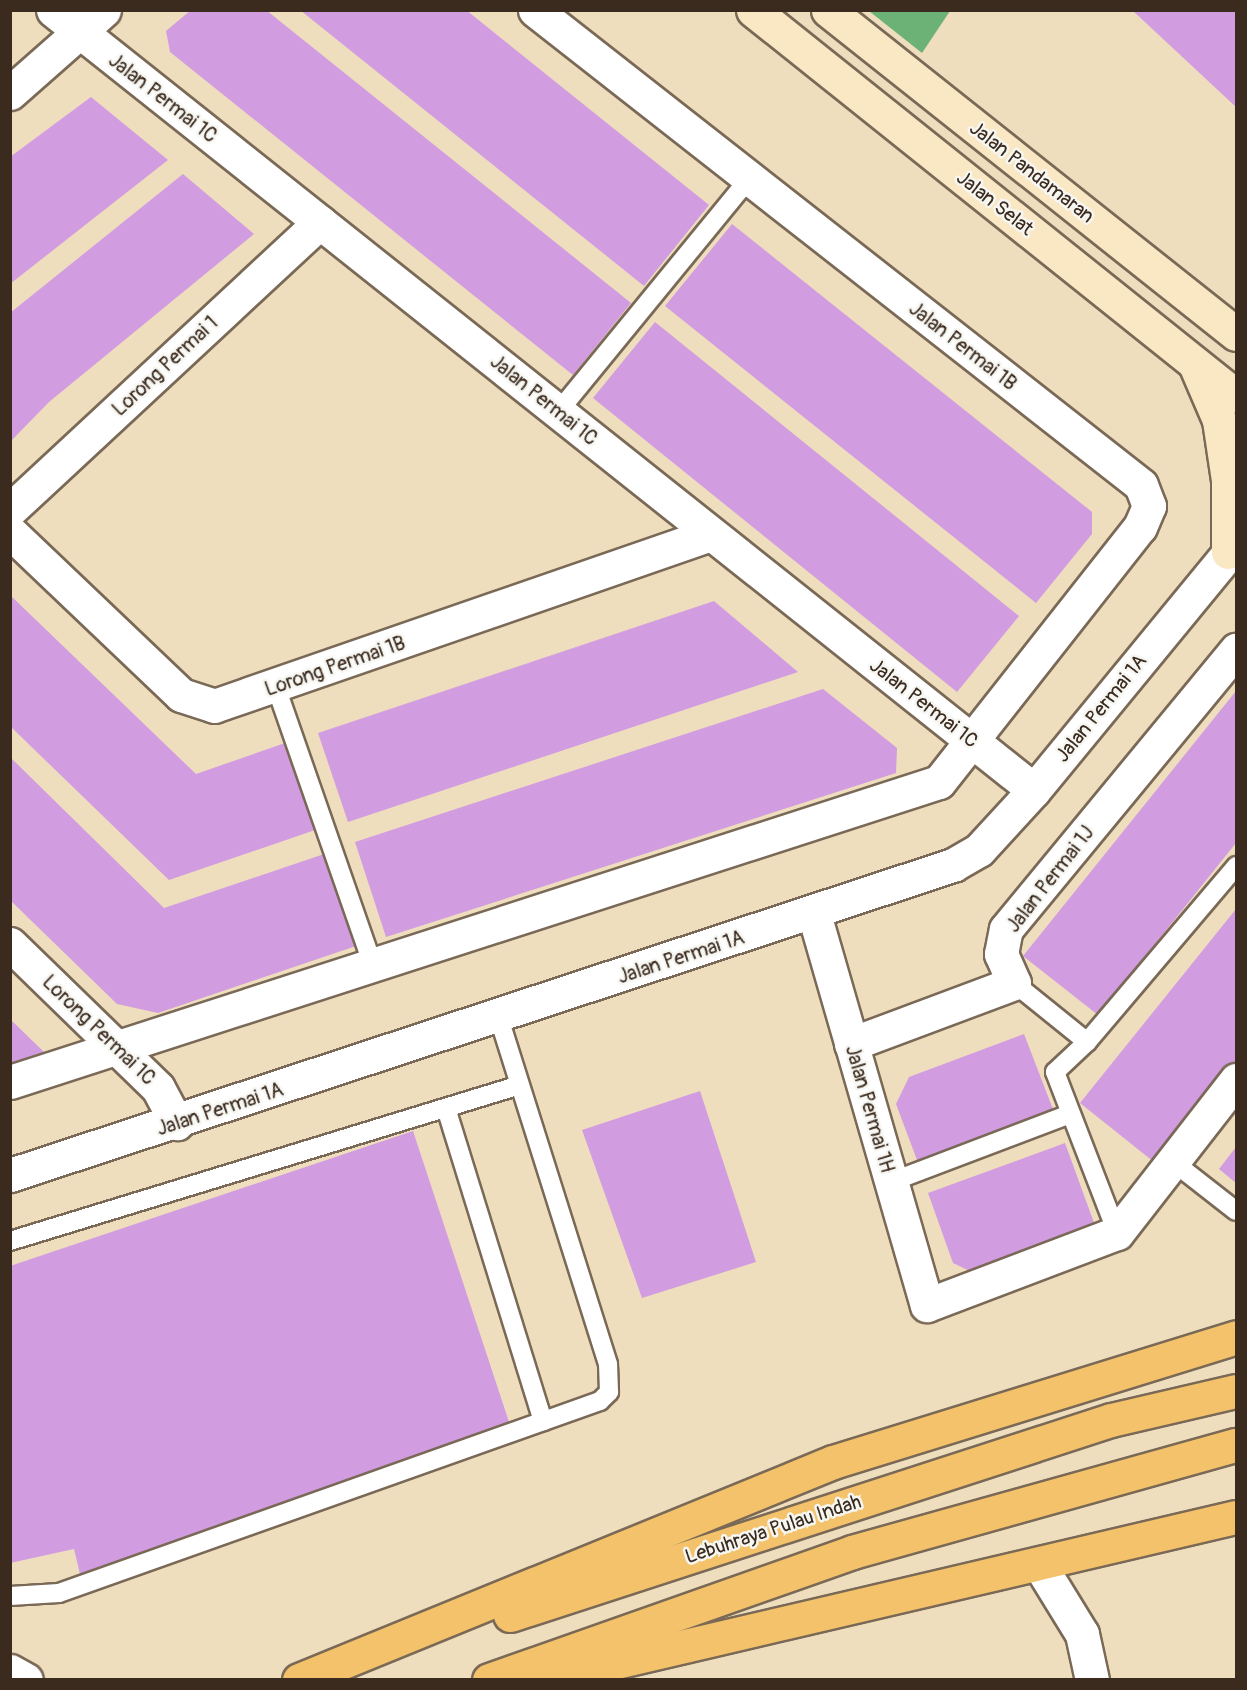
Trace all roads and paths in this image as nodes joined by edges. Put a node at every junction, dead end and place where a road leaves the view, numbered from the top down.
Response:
1 (53, 10) edge
2 (104, 10) edge
3 (535, 10) edge
4 (753, 10) edge
5 (828, 10) edge
6 (80, 31) junction
7 (10, 93) edge
8 (748, 180) junction
9 (320, 222) junction
10 (1236, 334) edge
11 (1194, 361) junction
12 (1236, 396) edge
13 (558, 412) junction
14 (10, 510) edge
15 (10, 532) edge
16 (711, 534) junction
17 (1232, 548) edge
18 (1236, 650) edge
19 (276, 687) junction
20 (972, 741) junction
21 (1034, 790) junction
22 (1236, 866) edge
23 (814, 914) junction
24 (10, 944) edge
25 (374, 968) junction
26 (1014, 983) junction
27 (499, 1018) junction
28 (1087, 1042) junction
29 (851, 1044) junction
30 (117, 1047) junction
31 (1236, 1080) edge
32 (10, 1082) edge
33 (520, 1085) junction
34 (446, 1108) junction
35 (1070, 1114) junction
36 (177, 1123) junction
37 (1172, 1161) junction
38 (10, 1175) edge
39 (891, 1182) junction
40 (1236, 1211) edge
41 (1117, 1233) junction
42 (10, 1241) edge
43 (1236, 1337) edge
44 (1236, 1391) edge
45 (543, 1421) junction
46 (1236, 1445) edge
47 (1236, 1517) edge
48 (1039, 1564) junction
49 (10, 1596) edge
50 (10, 1671) edge
51 (26, 1680) edge
52 (299, 1680) edge
53 (314, 1680) edge
54 (489, 1680) edge
55 (541, 1680) edge
56 (1092, 1680) edge

1 - 6 street, Jalan Permai 1C
2 - 6 street
3 - 8 street, Jalan Permai 1B
4 - 11 main road, Jalan Selat
5 - 10 main road, Jalan Pandamaran
6 - 7 street
6 - 9 street, Jalan Permai 1C
8 - 13 lane
8 - 20 street, Jalan Permai 1B
9 - 13 street, Jalan Permai 1C
9 - 14 street, Lorong Permai 1
11 - 12 main road, Jalan Selat
11 - 17 main road
13 - 16 street, Jalan Permai 1C
15 - 19 street, Lorong Permai 1B
16 - 19 street, Lorong Permai 1B
16 - 20 street, Jalan Permai 1C
17 - 21 street, Jalan Permai 1A
18 - 26 street, Jalan Permai 1J
19 - 25 lane
20 - 21 street, Jalan Permai 1C
20 - 25 street
21 - 23 street, Jalan Permai 1A
22 - 28 lane
23 - 27 street, Jalan Permai 1A
23 - 29 street, Jalan Permai 1H
24 - 30 street, Lorong Permai 1C
25 - 30 street
26 - 28 lane
26 - 29 street
27 - 33 lane
27 - 36 street, Jalan Permai 1A
28 - 35 lane
29 - 39 street, Jalan Permai 1H
30 - 32 street
30 - 36 street, Lorong Permai 1C
31 - 37 street
33 - 34 lane
33 - 45 lane
34 - 42 lane
34 - 45 lane
35 - 39 lane
35 - 41 lane
36 - 38 street, Jalan Permai 1A
37 - 40 lane
37 - 41 street
39 - 41 street, Jalan Permai 1H
43 - 52 main road
44 - 53 main road, Lebuhraya Pulau Indah
45 - 49 lane
46 - 54 main road
47 - 48 main road
48 - 55 main road
48 - 56 street
50 - 51 street

